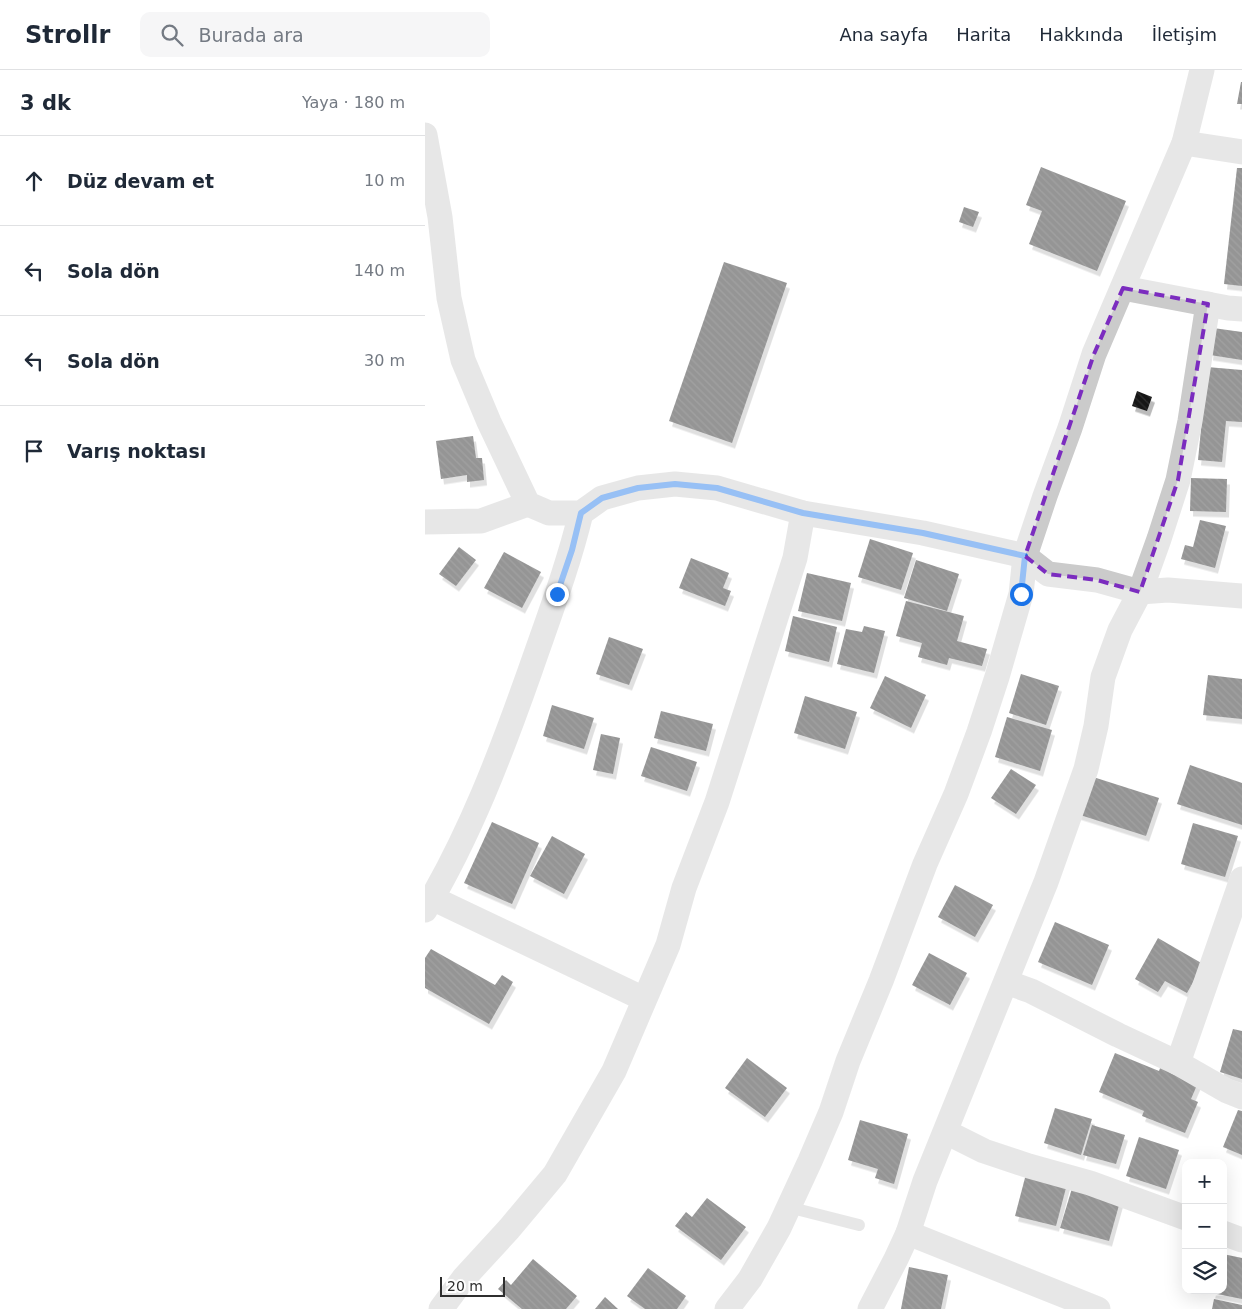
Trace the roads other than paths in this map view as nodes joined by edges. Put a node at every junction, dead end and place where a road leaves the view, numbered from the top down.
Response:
1 (1202, 70) edge
2 (425, 135) edge
3 (1184, 143) junction
4 (1242, 152) edge
5 (1123, 288) junction
6 (1208, 304) junction
7 (1242, 310) edge
8 (528, 504) junction
9 (581, 513) junction
10 (803, 513) junction
11 (425, 522) edge
12 (1025, 556) junction
13 (1140, 592) junction
14 (1242, 596) edge
15 (1242, 879) edge
16 (429, 904) edge
17 (1006, 982) junction
18 (644, 999) junction
19 (1179, 1063) junction
20 (1242, 1097) edge
21 (946, 1132) junction
22 (789, 1207) junction
23 (1182, 1217) edge
24 (859, 1225) dead end
25 (908, 1233) junction
26 (1227, 1234) edge
27 (1242, 1240) edge
28 (441, 1309) edge
29 (727, 1309) edge
30 (870, 1309) edge
31 (1097, 1309) edge

1 - 3 street
2 - 8 street
3 - 4 street
3 - 5 street
5 - 6 street
5 - 12 street
6 - 7 street
6 - 13 street
8 - 9 street
8 - 11 street
9 - 10 street
9 - 16 street
10 - 12 street
10 - 18 street
12 - 13 street
12 - 22 street
13 - 14 street
13 - 17 street
15 - 19 street
16 - 18 street
17 - 19 street
17 - 21 street
18 - 28 street
19 - 20 street
21 - 23 street
21 - 25 street
22 - 24 lane
22 - 29 street
25 - 30 street
25 - 31 street
26 - 27 street

